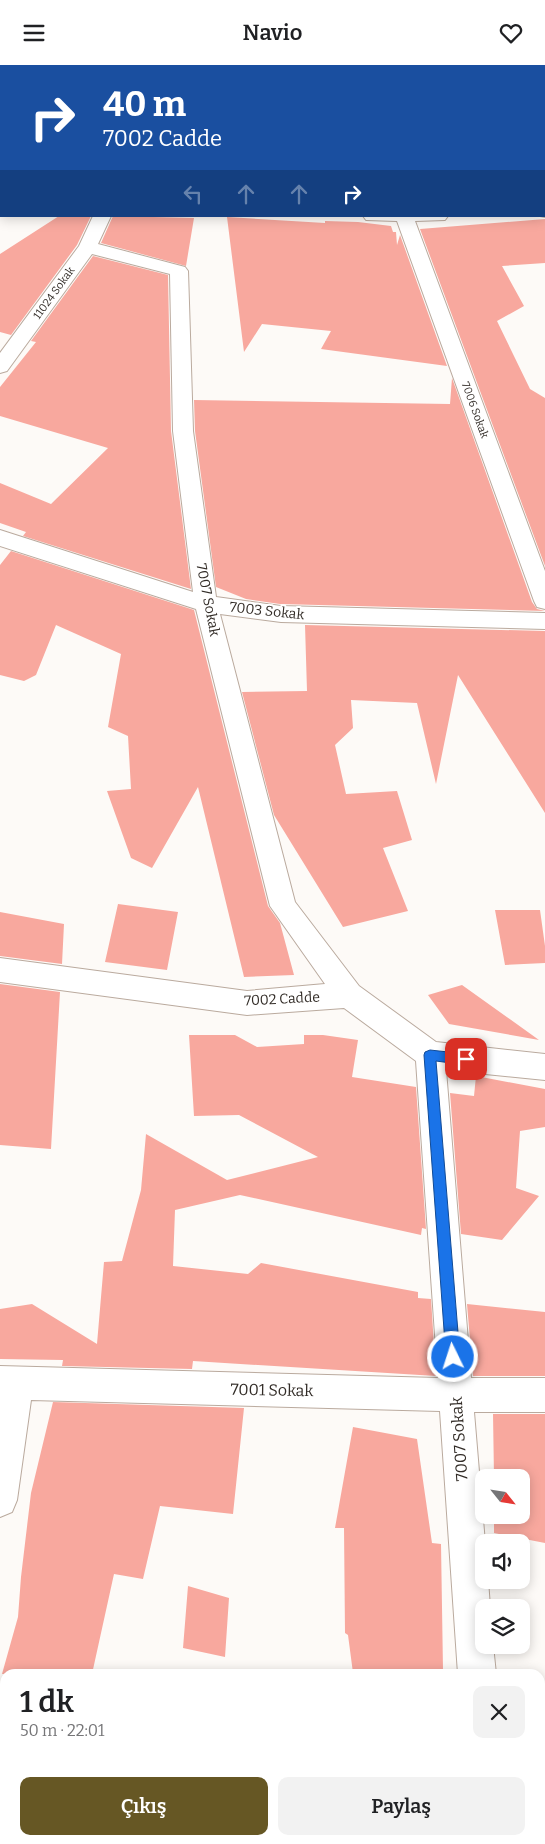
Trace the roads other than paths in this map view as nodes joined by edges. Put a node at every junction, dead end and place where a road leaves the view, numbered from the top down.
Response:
1 (102, 217) edge
2 (404, 217) edge
3 (88, 247) junction
4 (0, 367) edge
5 (0, 538) edge
6 (545, 601) edge
7 (206, 604) junction
8 (545, 621) edge
9 (0, 970) edge
10 (349, 995) junction
11 (430, 1055) junction
12 (545, 1067) edge
13 (8, 1383) edge
14 (456, 1395) junction
15 (545, 1395) edge
16 (0, 1500) edge
17 (477, 1669) edge

1 - 3 street, 11024 Sokak
2 - 6 street, 7006 Sokak
3 - 4 street, 11024 Sokak
3 - 7 street, 7007 Sokak
5 - 7 street, 7003 Sokak
7 - 8 street, 7003 Sokak
7 - 10 street, 7007 Sokak
9 - 10 street, 7002 Cadde
10 - 11 street
11 - 12 street
11 - 14 street, 7007 Sokak
13 - 14 street, 7001 Sokak
13 - 16 street
14 - 15 street, 7001 Sokak
14 - 17 street, 7007 Sokak

